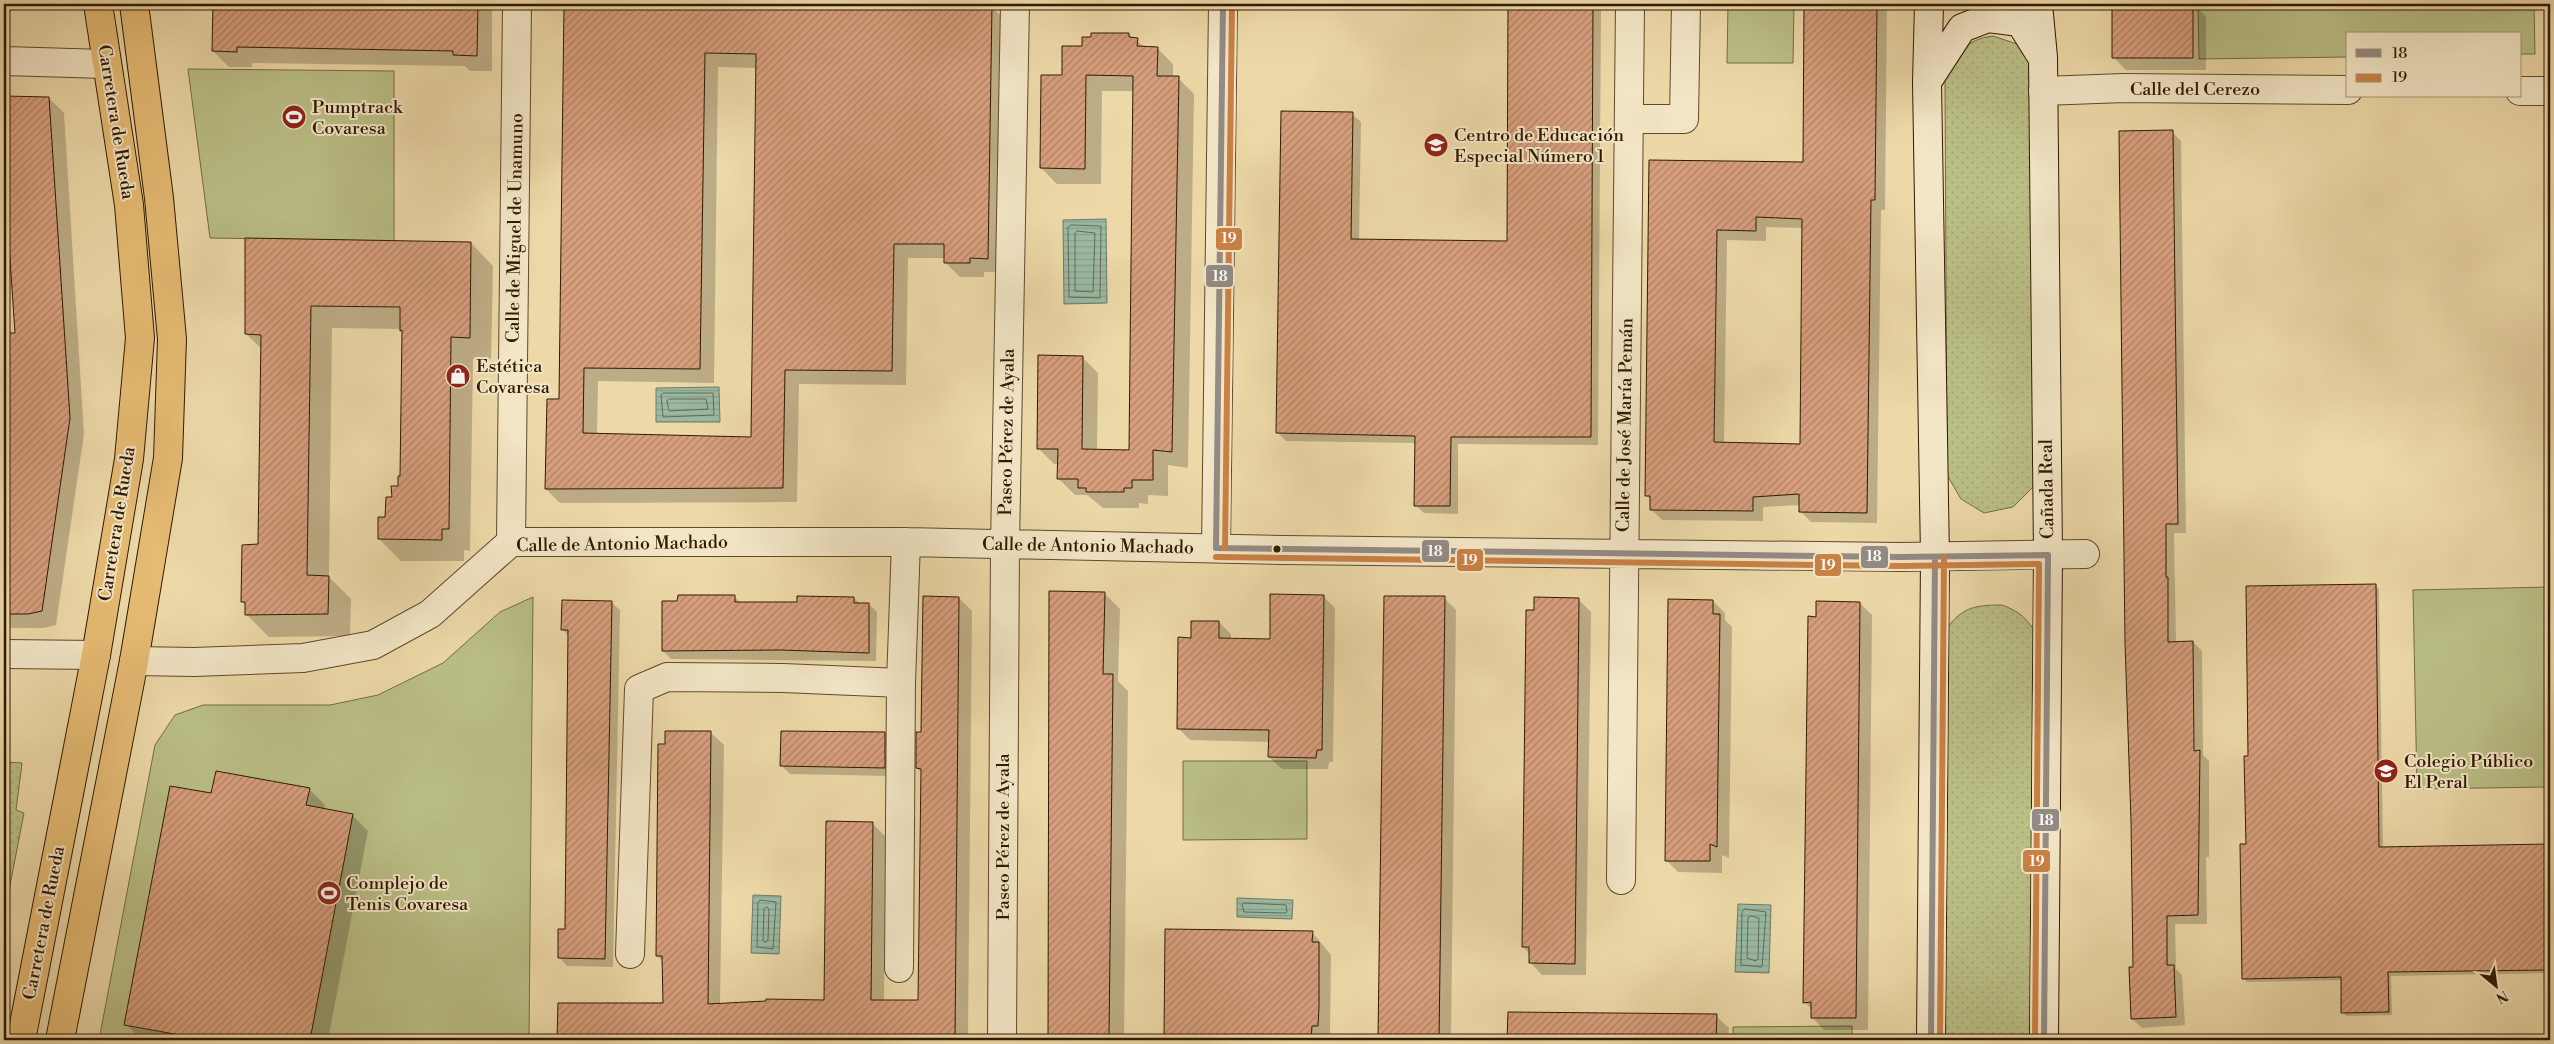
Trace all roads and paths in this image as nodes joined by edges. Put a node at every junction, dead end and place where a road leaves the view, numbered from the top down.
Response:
1 (98, 4) edge
2 (134, 4) edge
3 (517, 4) edge
4 (1015, 4) edge
5 (1223, 4) edge
6 (1630, 4) edge
7 (1686, 4) edge
8 (1929, 4) edge
9 (2038, 4) edge
10 (2043, 57) junction
11 (4, 61) edge
12 (106, 64) junction
13 (1927, 82) junction
14 (2346, 90) edge
15 (2042, 91) junction
16 (2522, 91) edge
17 (2550, 91) edge
18 (1629, 120) junction
19 (511, 542) junction
20 (906, 542) junction
21 (1005, 545) junction
22 (1216, 548) junction
23 (1624, 552) junction
24 (2085, 554) dead end
25 (2048, 555) junction
26 (1935, 557) junction
27 (4, 654) edge
28 (96, 654) junction
29 (134, 661) junction
30 (901, 683) junction
31 (1621, 880) dead end
32 (630, 954) dead end
33 (899, 968) dead end
34 (21, 1040) edge
35 (60, 1040) edge
36 (1002, 1040) edge
37 (1931, 1040) edge
38 (2044, 1040) edge

1 - 12 main road, Carretera de Rueda
2 - 29 main road, Carretera de Rueda
3 - 19 street, Calle de Miguel de Unamuno
4 - 21 street, Paseo Pérez de Ayala
5 - 22 street
6 - 18 street, Calle de José María Pemán
7 - 18 street
8 - 13 street
9 - 10 street, Cañada Real
10 - 13 street
10 - 15 street, Cañada Real
11 - 12 street
12 - 28 main road, Carretera de Rueda
13 - 26 street
14 - 15 street, Calle del Cerezo
15 - 25 street, Cañada Real
16 - 17 street
18 - 23 street, Calle de José María Pemán
19 - 20 street, Calle de Antonio Machado
19 - 29 street, Calle de Antonio Machado
20 - 21 street, Calle de Antonio Machado
20 - 30 street
21 - 22 street, Calle de Antonio Machado
21 - 36 street, Paseo Pérez de Ayala
22 - 23 street, Calle de Antonio Machado
23 - 26 street, Calle de Antonio Machado
23 - 31 street, Calle de José María Pemán
24 - 25 street, Calle de Antonio Machado
25 - 26 street, Calle de Antonio Machado
25 - 38 street, Cañada Real
26 - 37 street
27 - 28 street
28 - 34 main road, Carretera de Rueda
29 - 35 main road, Carretera de Rueda
30 - 32 street
30 - 33 street

